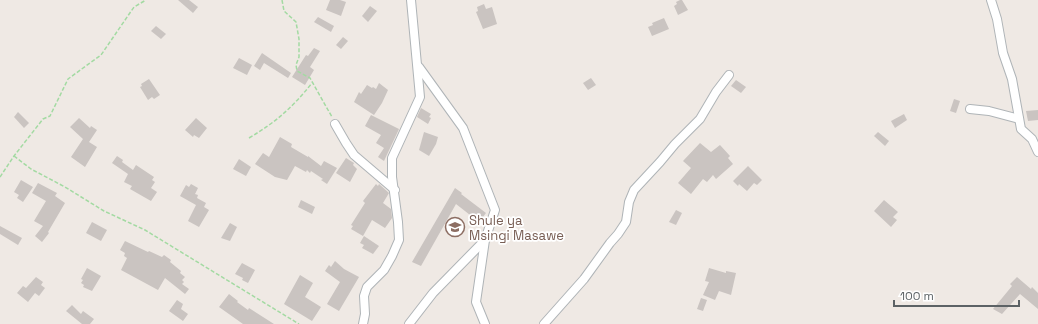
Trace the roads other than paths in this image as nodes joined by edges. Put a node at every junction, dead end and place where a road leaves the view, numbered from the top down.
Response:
1 (411, 0) edge
2 (991, 0) edge
3 (418, 66) junction
4 (729, 75) dead end
5 (970, 109) dead end
6 (1019, 118) junction
7 (335, 124) road end
8 (1038, 152) edge
9 (395, 190) junction
10 (485, 240) junction
11 (363, 324) edge
12 (409, 324) edge
13 (485, 324) edge
14 (544, 324) edge

1 - 3 street
2 - 6 street
3 - 9 street
3 - 10 street
4 - 14 street
5 - 6 street
6 - 8 street
7 - 9 street
9 - 11 street
10 - 12 street
10 - 13 street

